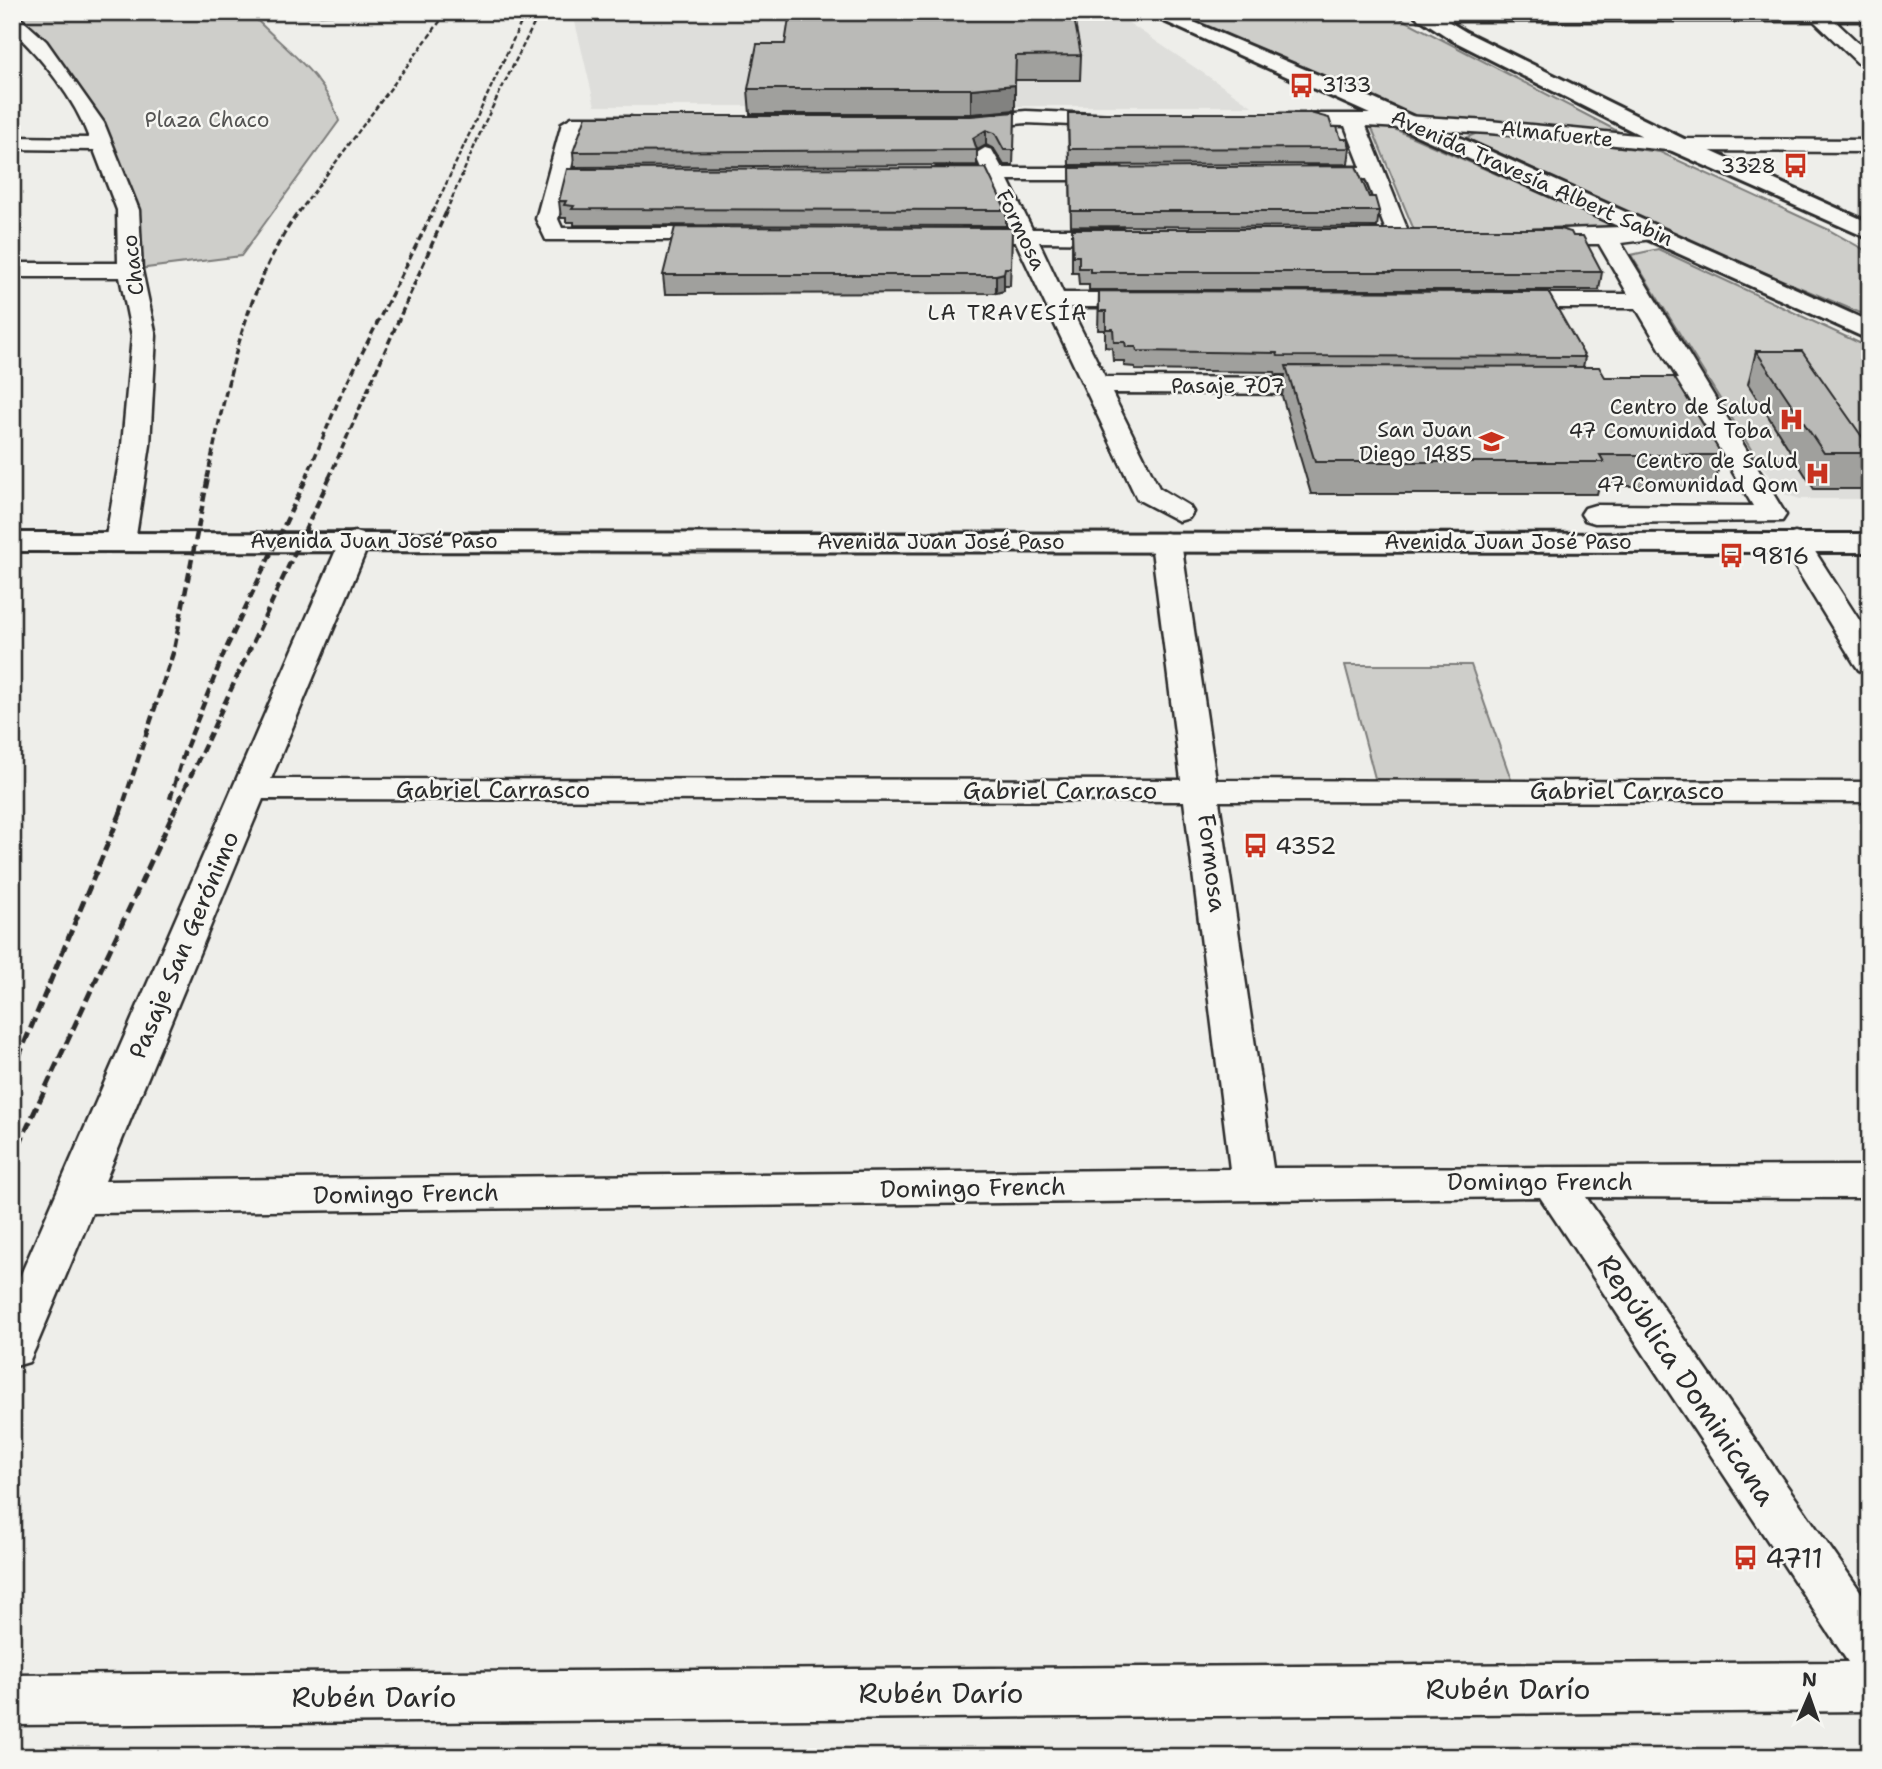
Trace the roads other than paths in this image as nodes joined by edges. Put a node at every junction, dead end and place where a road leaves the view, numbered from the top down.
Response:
1 (1153, 12) edge
2 (1422, 14) edge
3 (1816, 14) edge
4 (1870, 16) edge
5 (12, 20) edge
6 (1870, 64) edge
7 (1259, 120) edge
8 (1353, 120) junction
9 (1139, 121) edge
10 (655, 123) edge
11 (944, 123) edge
12 (971, 123) junction
13 (1414, 124) junction
14 (12, 143) edge
15 (102, 144) junction
16 (1678, 145) junction
17 (1870, 146) edge
18 (1293, 173) edge
19 (1374, 173) junction
20 (913, 174) edge
21 (994, 174) junction
22 (1143, 174) edge
23 (560, 176) junction
24 (587, 176) edge
25 (1870, 232) edge
26 (1652, 233) junction
27 (747, 235) edge
28 (941, 235) edge
29 (1024, 236) junction
30 (1149, 236) edge
31 (1372, 236) edge
32 (1399, 236) junction
33 (1427, 237) edge
34 (1510, 237) edge
35 (1606, 237) junction
36 (12, 270) edge
37 (130, 270) junction
38 (1055, 300) junction
39 (1179, 300) edge
40 (1480, 300) edge
41 (1644, 301) junction
42 (1870, 332) edge
43 (1096, 385) junction
44 (1361, 386) edge
45 (1598, 387) edge
46 (1696, 387) junction
47 (1172, 527) junction
48 (355, 541) junction
49 (12, 542) edge
50 (120, 542) junction
51 (1618, 542) junction
52 (1795, 542) junction
53 (1870, 542) edge
54 (1870, 663) edge
55 (250, 789) junction
56 (1203, 791) junction
57 (1870, 792) edge
58 (1552, 1181) junction
59 (1870, 1182) edge
60 (1254, 1185) junction
61 (76, 1197) junction
62 (12, 1349) edge
63 (1870, 1649) edge
64 (1870, 1686) edge
65 (12, 1700) edge

1 - 13 main road, Avenida Travesía Albert Sabin
2 - 3 street
2 - 16 main road
3 - 4 street
3 - 6 street
5 - 15 street, Chaco
7 - 8 street, Almafuerte
8 - 13 street, Almafuerte
8 - 19 street
9 - 12 street
10 - 23 street
11 - 12 street
12 - 21 street, Formosa
13 - 16 street, Almafuerte
13 - 26 main road, Avenida Travesía Albert Sabin
14 - 15 street
15 - 37 street, Chaco
16 - 17 street, Almafuerte
16 - 25 main road
18 - 19 street
19 - 32 street
20 - 21 street
21 - 22 street
21 - 29 street, Formosa
23 - 24 street
23 - 27 street
26 - 35 street
26 - 42 main road, Avenida Travesía Albert Sabin
28 - 29 street
29 - 30 street
29 - 38 street, Formosa
31 - 32 street
32 - 33 street
34 - 35 street
35 - 41 street
36 - 37 street
37 - 50 street, Chaco
38 - 39 street
38 - 43 street, Formosa
40 - 41 street
41 - 46 street
43 - 44 street, Pasaje 707
43 - 47 street, Formosa
45 - 46 street
46 - 51 street
47 - 48 main road, Avenida Juan José Paso
47 - 51 main road, Avenida Juan José Paso
47 - 56 street, Formosa
48 - 50 main road, Avenida Juan José Paso
48 - 55 street, Pasaje San Gerónimo
49 - 50 main road, Avenida Juan José Paso
51 - 52 main road, Avenida Juan José Paso
52 - 53 main road, Avenida Juan José Paso
52 - 54 street
55 - 56 street, Gabriel Carrasco
55 - 61 street, Pasaje San Gerónimo
56 - 57 street, Gabriel Carrasco
56 - 60 street, Formosa
58 - 59 street, Domingo French
58 - 60 street, Domingo French
58 - 63 street, República Dominicana
60 - 61 street, Domingo French
61 - 62 street, Pasaje San Gerónimo
64 - 65 street, Rubén Darío

